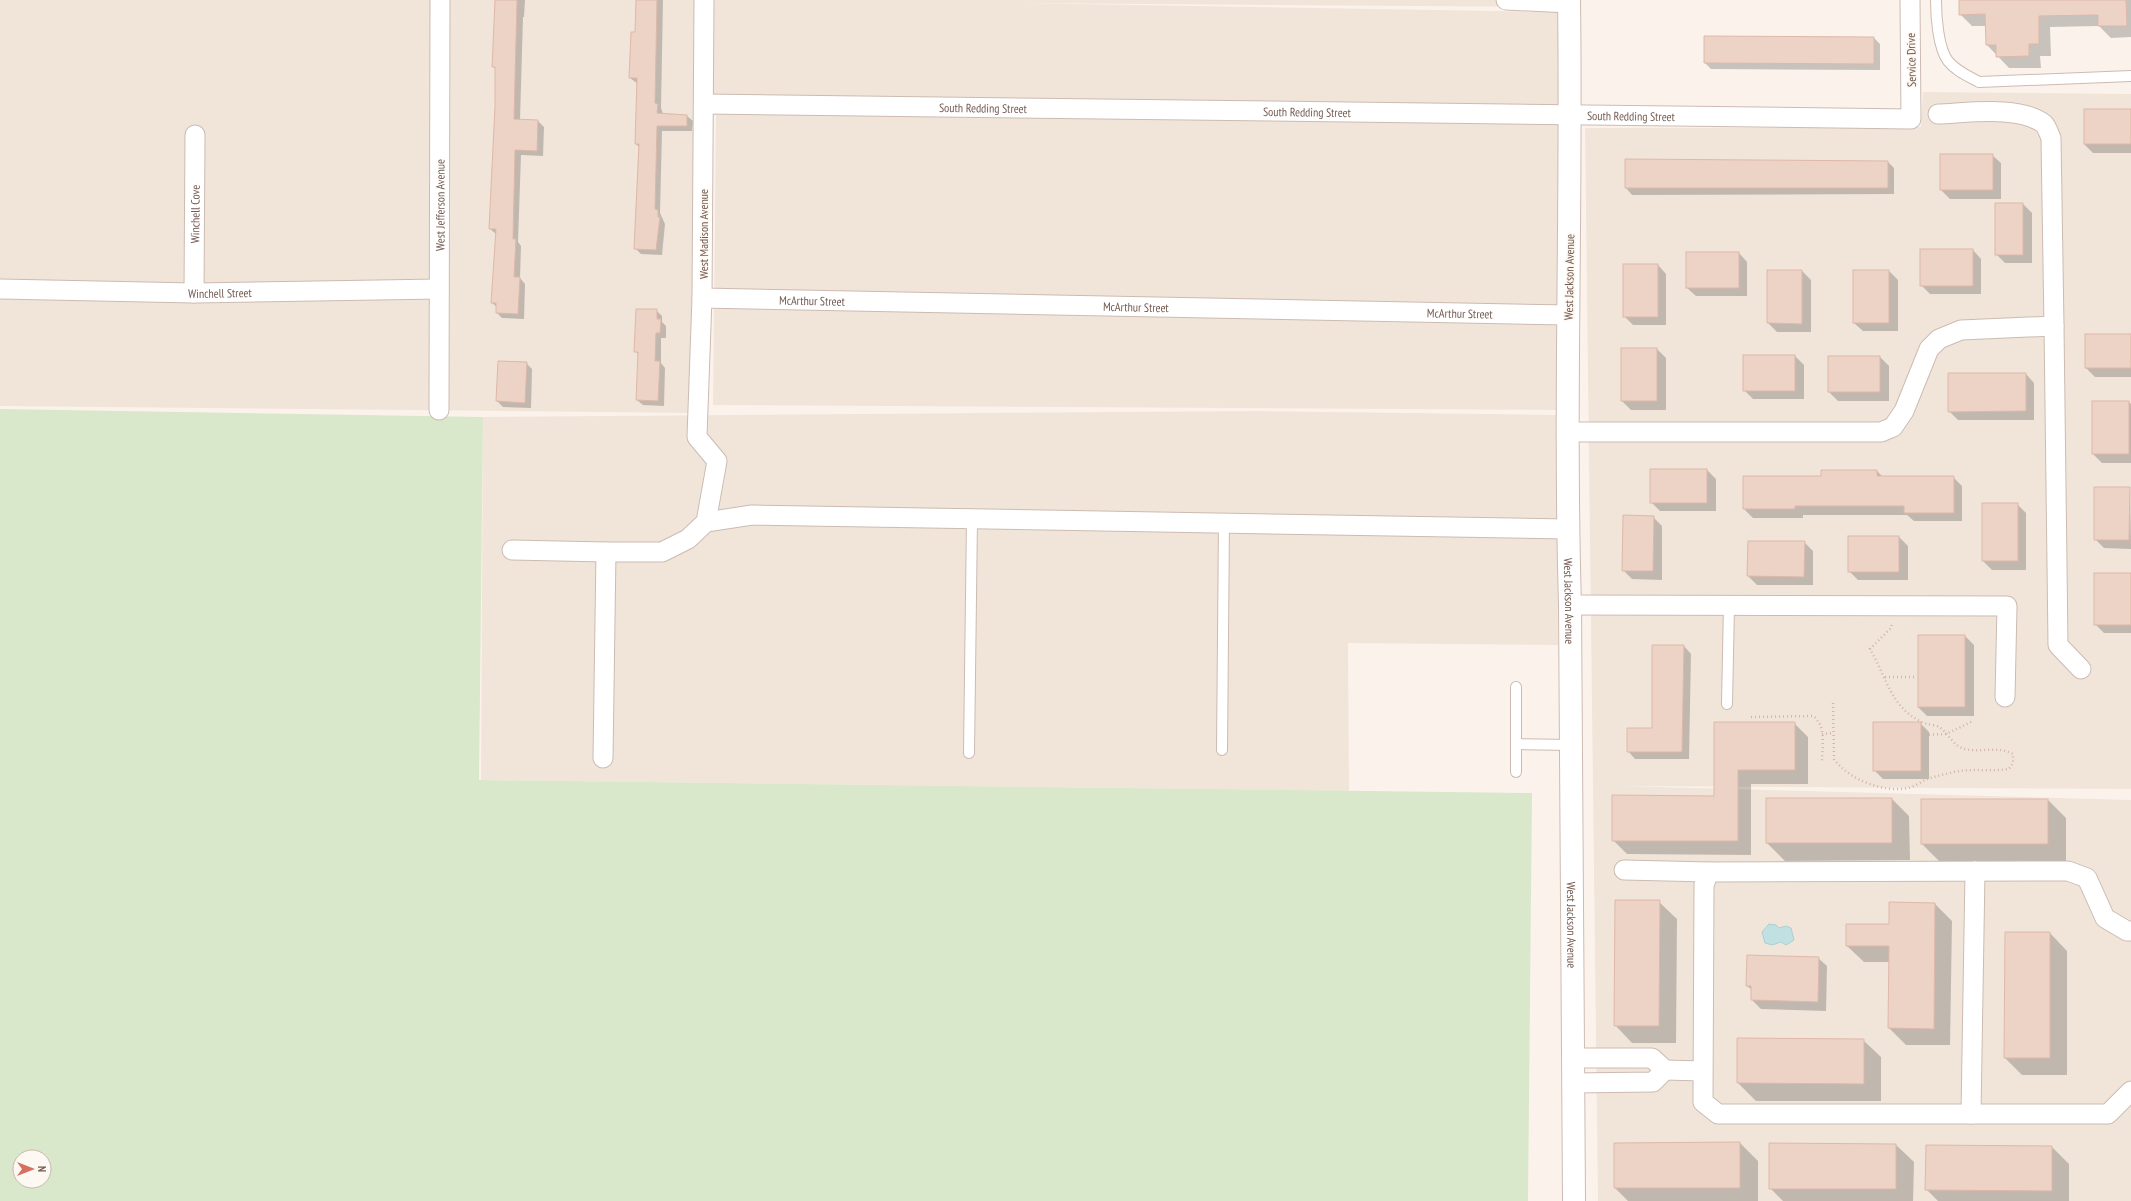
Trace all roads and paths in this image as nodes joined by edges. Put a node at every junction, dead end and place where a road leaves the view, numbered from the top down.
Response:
1 (440, 0) edge
2 (704, 0) edge
3 (1506, 0) edge
4 (1910, 0) edge
5 (1936, 0) edge
6 (1569, 2) edge
7 (2131, 76) edge
8 (704, 104) junction
9 (1938, 114) dead end
10 (1571, 115) junction
11 (1911, 119) joint
12 (195, 135) dead end
13 (0, 288) edge
14 (439, 289) junction
15 (194, 293) junction
16 (702, 298) junction
17 (1568, 315) junction
18 (2054, 326) junction
19 (439, 410) dead end
20 (1569, 432) junction
21 (972, 518) junction
22 (706, 522) junction
23 (1224, 522) junction
24 (1568, 529) junction
25 (512, 550) dead end
26 (606, 552) junction
27 (1570, 606) junction
28 (1728, 606) junction
29 (1894, 606) junction
30 (2080, 669) dead end
31 (1885, 677) junction
32 (1918, 677) dead end
33 (1516, 687) dead end
34 (2005, 697) dead end
35 (1833, 703) dead end
36 (1727, 704) dead end
37 (1751, 717) dead end
38 (1973, 721) dead end
39 (1834, 733) junction
40 (1822, 734) junction
41 (1946, 734) junction
42 (1921, 735) dead end
43 (1516, 744) junction
44 (1571, 745) junction
45 (1222, 750) dead end
46 (969, 753) dead end
47 (603, 758) dead end
48 (1822, 763) dead end
49 (1516, 772) dead end
50 (1624, 870) dead end
51 (1975, 871) junction
52 (1709, 872) junction
53 (2131, 931) edge
54 (1573, 1058) junction
55 (1665, 1070) junction
56 (1702, 1071) junction
57 (1573, 1083) junction
58 (2131, 1091) edge
59 (1971, 1114) junction
60 (1574, 1201) edge

1 - 14 street, West Jefferson Avenue
2 - 8 street, West Madison Avenue
3 - 6 street
4 - 11 street, Service Drive
5 - 7 lane
6 - 10 street, West Jackson Avenue
8 - 10 street, South Redding Street
8 - 16 street, West Madison Avenue
9 - 18 street
10 - 11 street, South Redding Street
10 - 17 street, West Jackson Avenue
12 - 15 street, Winchell Cove
13 - 15 street, Winchell Street
14 - 15 street, Winchell Street
14 - 19 street, West Jefferson Avenue
16 - 17 street, McArthur Street
16 - 22 street, West Madison Avenue
17 - 20 street, West Jackson Avenue
18 - 20 street
18 - 30 street
20 - 24 street, West Jackson Avenue
21 - 22 street
21 - 23 street
21 - 46 lane
22 - 26 street
23 - 24 street
23 - 45 lane
24 - 27 street, West Jackson Avenue
25 - 26 street
26 - 47 street
27 - 28 street
27 - 44 street, West Jackson Avenue
28 - 29 street
28 - 36 lane
29 - 31 path
29 - 34 street
31 - 32 path
31 - 41 path
33 - 43 lane
35 - 39 path
37 - 40 path
38 - 41 path
39 - 40 path
39 - 41 path
40 - 48 path
41 - 42 path
43 - 44 lane
43 - 49 lane
44 - 54 street, West Jackson Avenue
50 - 52 street
51 - 52 street
51 - 53 street
51 - 59 street
52 - 56 street
54 - 55 street
54 - 57 street, West Jackson Avenue
55 - 56 street
55 - 57 street
56 - 59 street
57 - 60 street, West Jackson Avenue
58 - 59 street

